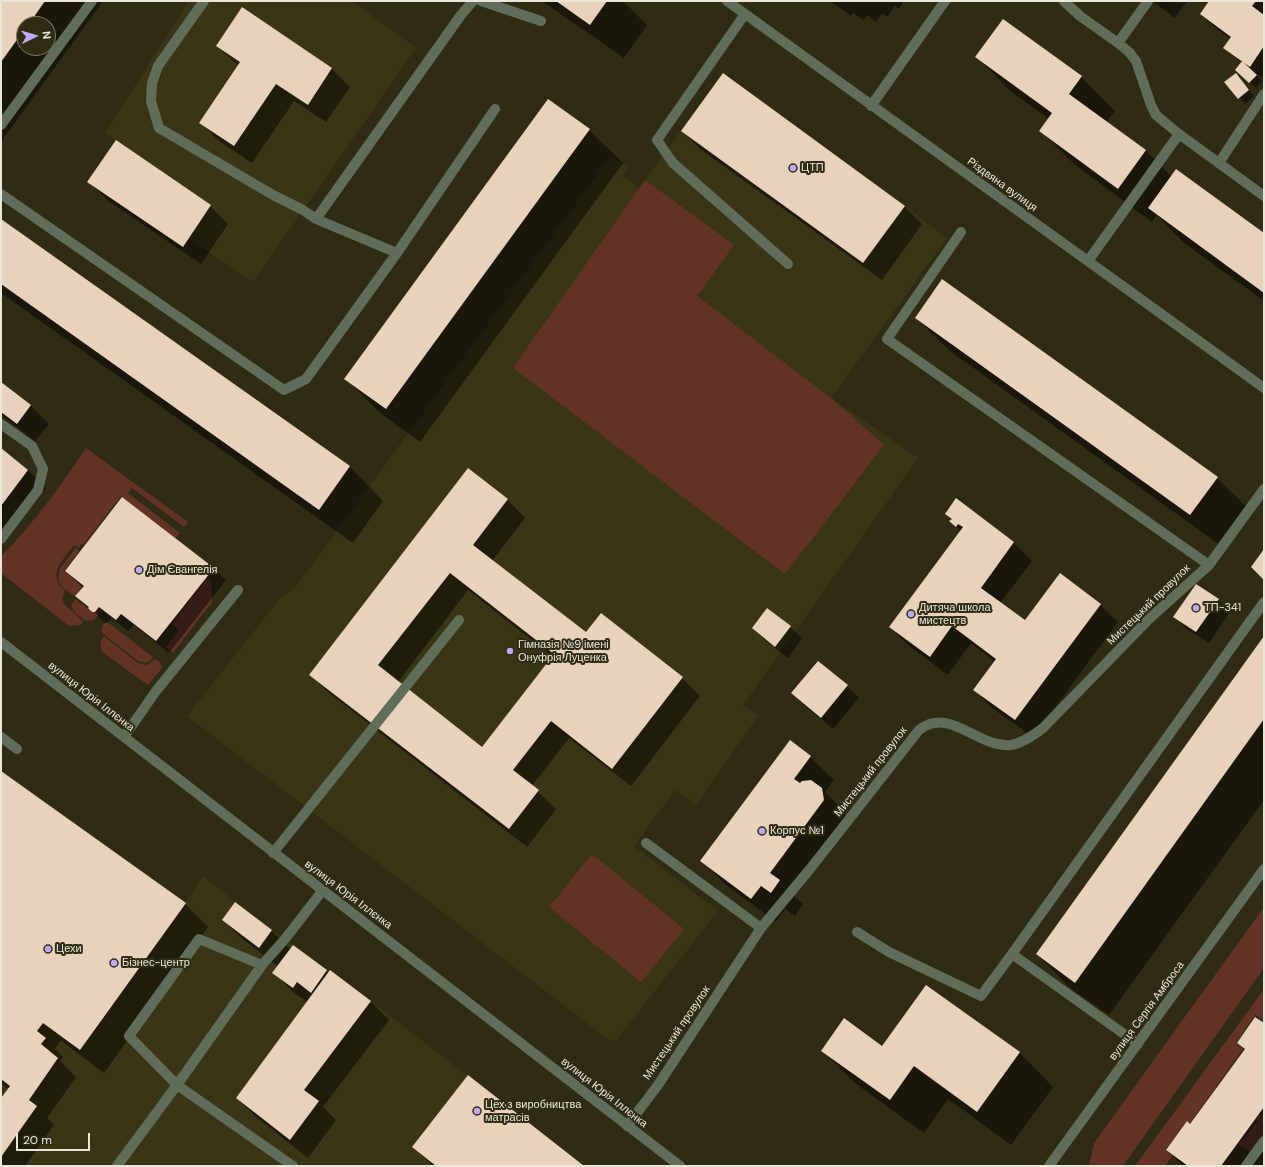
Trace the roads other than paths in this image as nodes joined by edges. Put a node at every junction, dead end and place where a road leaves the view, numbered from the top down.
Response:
1 (92, 1) edge
2 (204, 1) edge
3 (473, 1) edge
4 (480, 1) edge
5 (727, 1) edge
6 (945, 1) edge
7 (1064, 1) edge
8 (1148, 1) edge
9 (745, 14) junction
10 (541, 20) dead end
11 (1118, 43) junction
12 (1264, 94) edge
13 (871, 106) junction
14 (495, 109) dead end
15 (1, 125) edge
16 (1179, 134) junction
17 (1219, 163) junction
18 (1, 194) edge
19 (1264, 196) edge
20 (316, 219) junction
21 (961, 232) dead end
22 (397, 254) junction
23 (1088, 261) junction
24 (788, 264) dead end
25 (1264, 388) edge
26 (1, 424) edge
27 (1264, 489) edge
28 (1, 539) edge
29 (1209, 565) junction
30 (238, 590) dead end
31 (1264, 602) edge
32 (459, 620) dead end
33 (1, 642) edge
34 (1, 737) edge
35 (124, 737) junction
36 (17, 749) dead end
37 (646, 843) dead end
38 (273, 853) junction
39 (1264, 870) edge
40 (323, 890) junction
41 (761, 928) junction
42 (857, 932) dead end
43 (1012, 954) junction
44 (262, 965) junction
45 (1138, 1044) junction
46 (177, 1085) junction
47 (627, 1126) junction
48 (1264, 1141) edge
49 (117, 1166) edge
50 (293, 1166) edge
51 (680, 1166) edge
52 (1049, 1166) edge
53 (1246, 1166) edge

1 - 15 street
2 - 20 street
3 - 20 street
4 - 10 street
5 - 9 street, Різдвяна вулиця
6 - 13 street
7 - 11 street
8 - 11 street
9 - 13 street, Різдвяна вулиця
9 - 24 street
11 - 16 street
12 - 17 street
13 - 23 street, Різдвяна вулиця
14 - 22 street
16 - 17 street
16 - 23 street
17 - 19 street
18 - 22 street
20 - 22 street
21 - 29 street
23 - 25 street, Різдвяна вулиця
26 - 28 street
27 - 29 street, Мистецький провулок
29 - 41 street, Мистецький провулок
30 - 35 street
31 - 43 street
32 - 38 street
33 - 35 street, вулиця Юрія Іллєнка
34 - 36 street
35 - 38 street, вулиця Юрія Іллєнка
37 - 41 street
38 - 40 street, вулиця Юрія Іллєнка
39 - 45 street, вулиця Сергія Амброса
40 - 44 street
40 - 47 street, вулиця Юрія Іллєнка
41 - 47 street, Мистецький провулок
42 - 43 street
43 - 45 street
44 - 46 street
44 - 46 street
45 - 52 street, вулиця Сергія Амброса
46 - 49 street
46 - 50 street
47 - 51 street, вулиця Юрія Іллєнка
48 - 53 street

